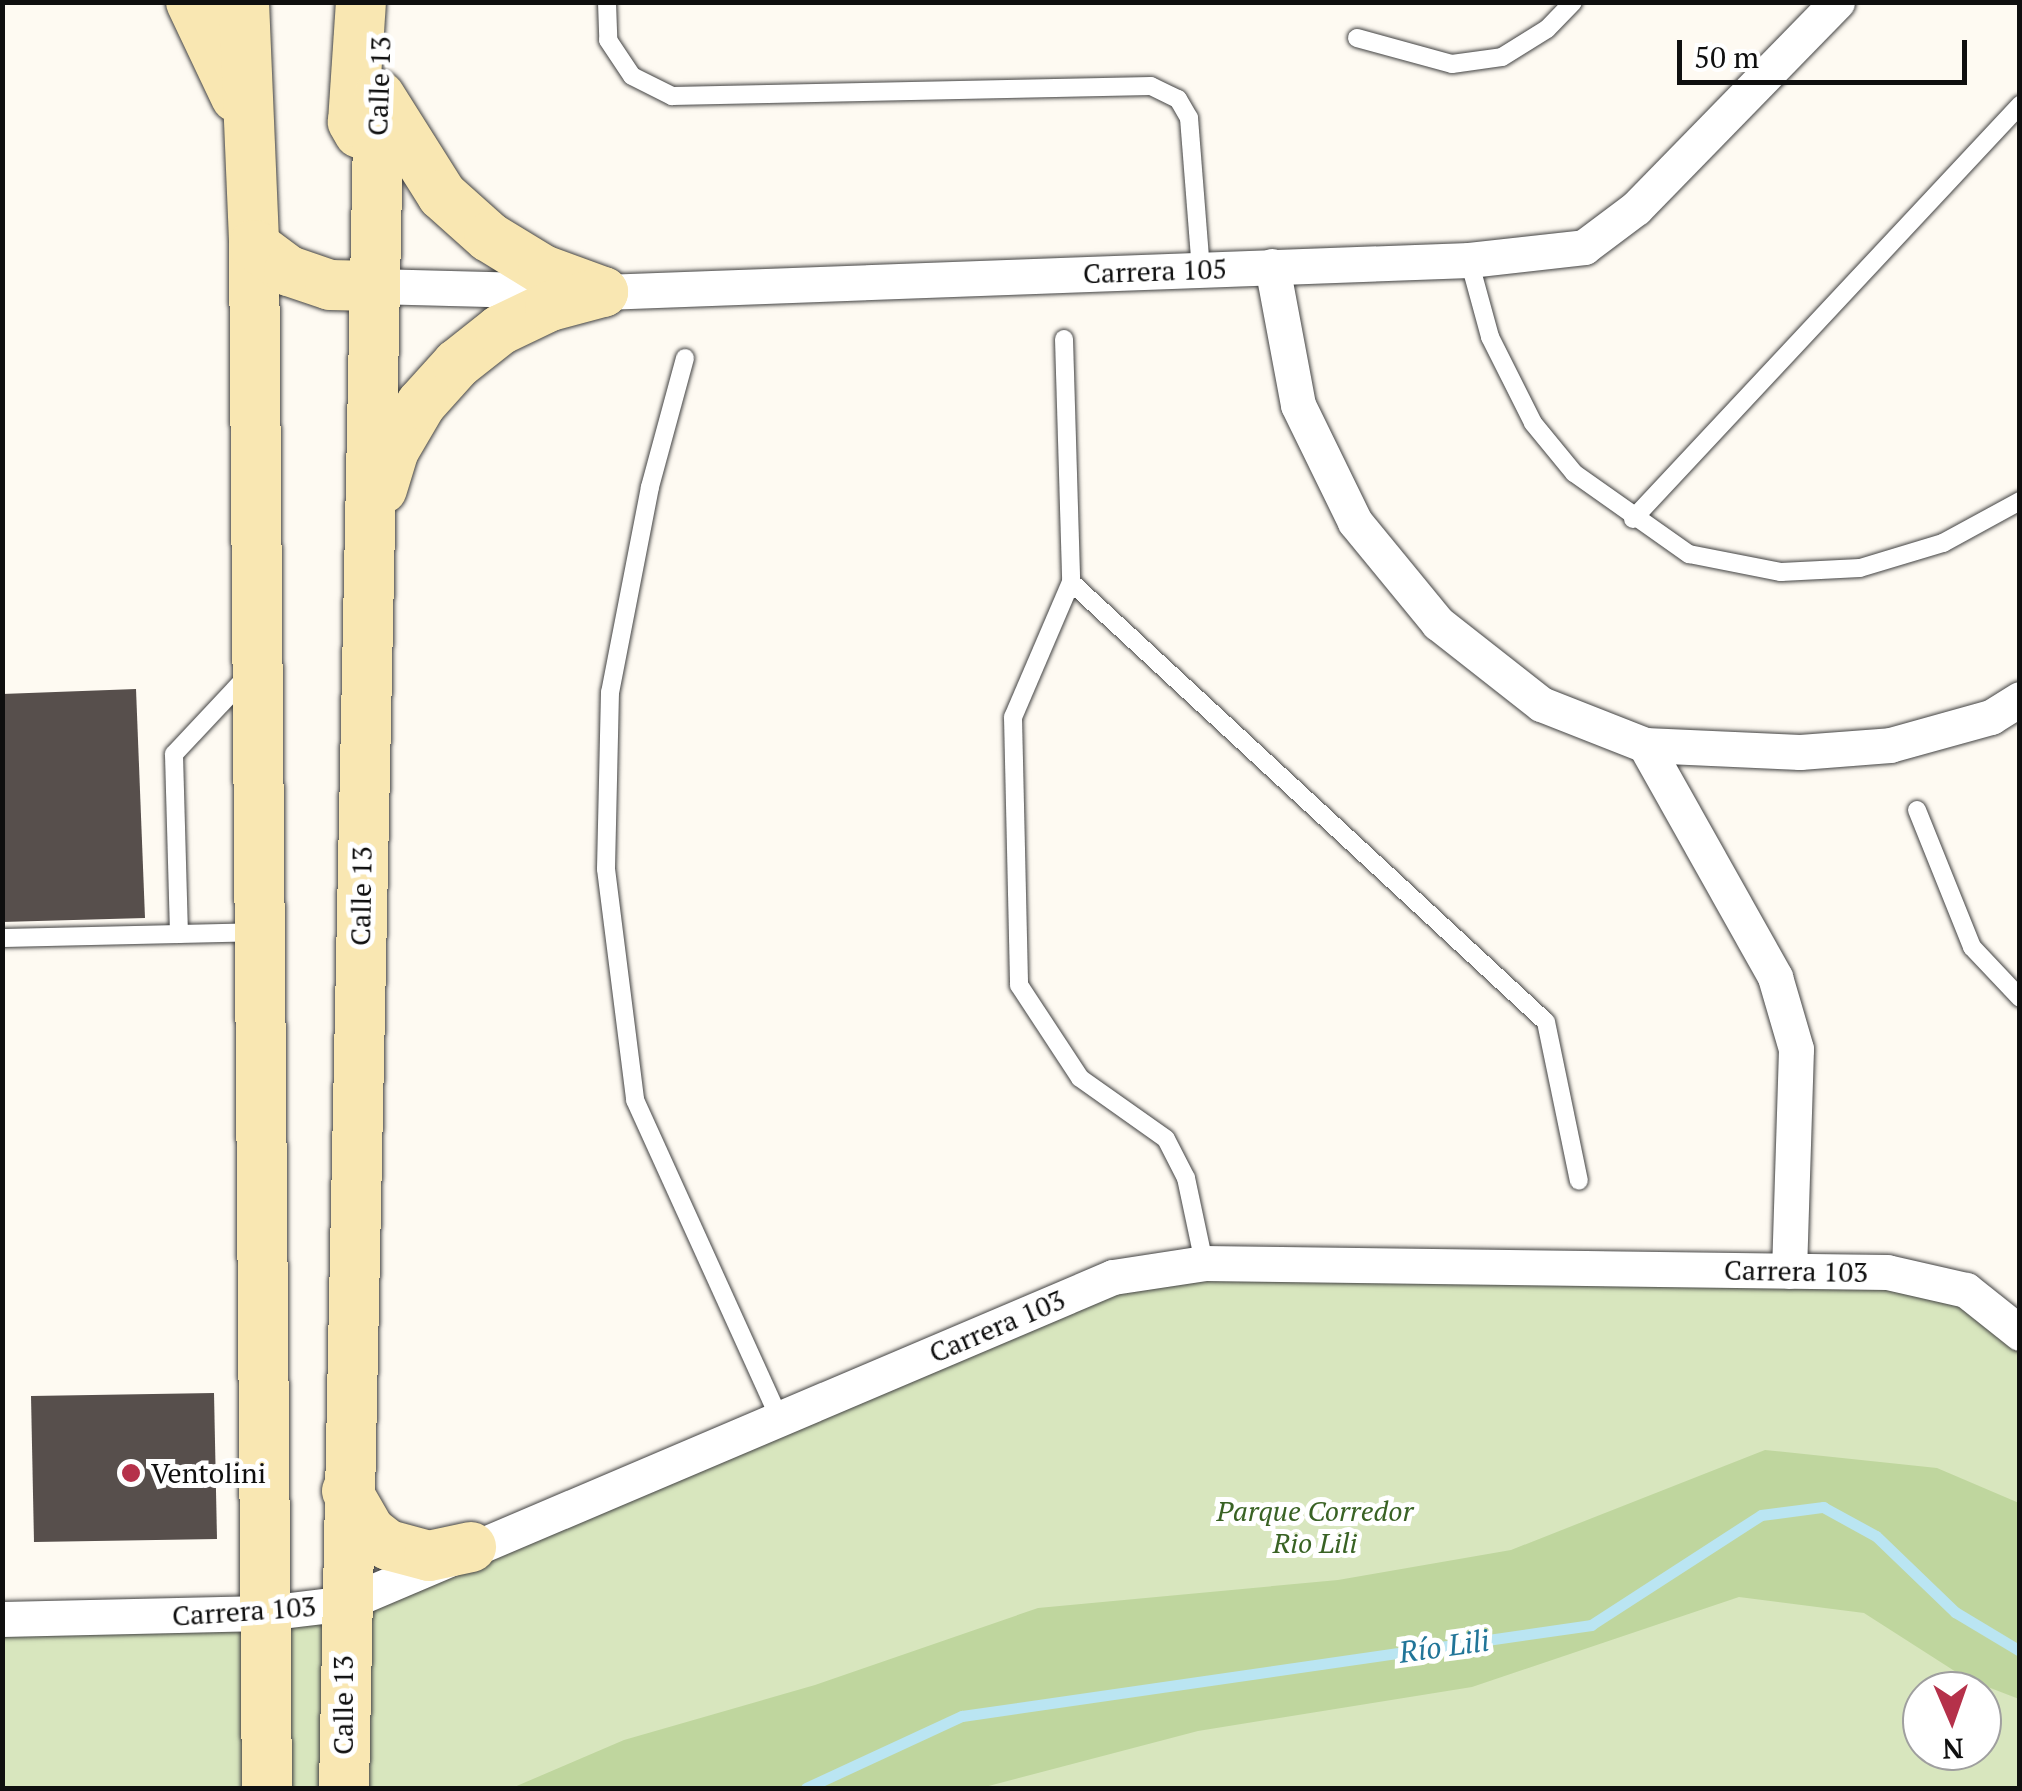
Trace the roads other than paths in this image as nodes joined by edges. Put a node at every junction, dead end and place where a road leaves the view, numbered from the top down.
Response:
1 (191, 2) edge
2 (244, 2) edge
3 (362, 2) edge
4 (382, 2) edge
5 (607, 2) edge
6 (1573, 2) edge
7 (1837, 2) edge
8 (1357, 38) dead end
9 (379, 95) junction
10 (2020, 105) edge
11 (244, 117) junction
12 (377, 169) junction
13 (254, 245) junction
14 (1470, 260) junction
15 (1272, 266) junction
16 (1201, 269) junction
17 (373, 286) junction
18 (603, 292) junction
19 (1064, 340) dead end
20 (685, 358) dead end
21 (2020, 501) edge
22 (1633, 519) junction
23 (370, 532) junction
24 (1071, 582) junction
25 (256, 666) junction
26 (2020, 699) edge
27 (1645, 745) junction
28 (1917, 810) dead end
29 (258, 932) junction
30 (179, 934) junction
31 (2, 938) edge
32 (2020, 998) edge
33 (1579, 1181) dead end
34 (1204, 1263) junction
35 (1789, 1271) junction
36 (2020, 1333) edge
37 (779, 1417) junction
38 (347, 1492) junction
39 (471, 1547) junction
40 (346, 1603) junction
41 (265, 1613) junction
42 (2, 1619) edge
43 (267, 1788) edge
44 (344, 1788) edge

1 - 11 main road
2 - 11 main road
3 - 12 main road
4 - 9 street, Calle 13
5 - 16 lane
6 - 8 lane
7 - 14 street, Carrera 105
9 - 12 main road, Calle 13
9 - 18 main road
10 - 22 lane
11 - 13 main road
12 - 17 main road, Calle 13
13 - 17 main road
13 - 25 main road
14 - 15 street, Carrera 105
14 - 22 lane
15 - 16 street, Carrera 105
15 - 27 street
16 - 18 street, Carrera 105
17 - 18 street, Carrera 105
17 - 23 main road, Calle 13
18 - 23 main road
19 - 24 lane
20 - 37 lane
21 - 22 lane
23 - 38 main road, Calle 13
24 - 33 lane
24 - 34 lane
25 - 29 main road
25 - 30 lane
26 - 27 street
27 - 35 street
28 - 32 lane
29 - 30 lane
29 - 41 main road
30 - 31 lane
34 - 35 street, Carrera 103
34 - 37 street, Carrera 103
35 - 36 street, Carrera 103
37 - 39 street, Carrera 103
38 - 39 main road
38 - 40 main road, Calle 13
39 - 40 street, Carrera 103
40 - 41 street, Carrera 103
40 - 44 main road, Calle 13
41 - 42 street, Carrera 103
41 - 43 main road

